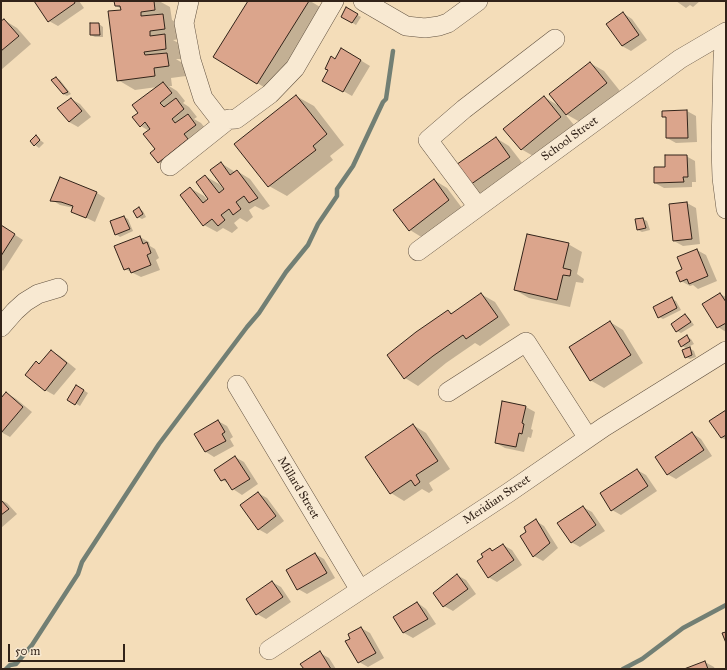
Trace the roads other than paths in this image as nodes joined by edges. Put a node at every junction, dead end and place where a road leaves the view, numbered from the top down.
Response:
1 (189, 1) edge
2 (334, 1) edge
3 (363, 1) edge
4 (478, 1) edge
5 (725, 33) edge
6 (555, 39) dead end
7 (229, 120) junction
8 (170, 166) dead end
9 (724, 177) edge
10 (478, 207) junction
11 (726, 209) edge
12 (418, 250) dead end
13 (58, 288) dead end
14 (1, 327) edge
15 (726, 351) edge
16 (236, 385) dead end
17 (448, 392) dead end
18 (588, 438) junction
19 (360, 590) junction
20 (269, 650) dead end

1 - 7 street
2 - 7 street
3 - 4 street
5 - 9 street
5 - 10 street, School Street
6 - 10 street
7 - 8 street
9 - 11 street
10 - 12 street, School Street
13 - 14 street
15 - 18 street, Meridian Street
16 - 19 street, Millard Street
17 - 18 street
18 - 19 street, Meridian Street
19 - 20 street, Meridian Street

